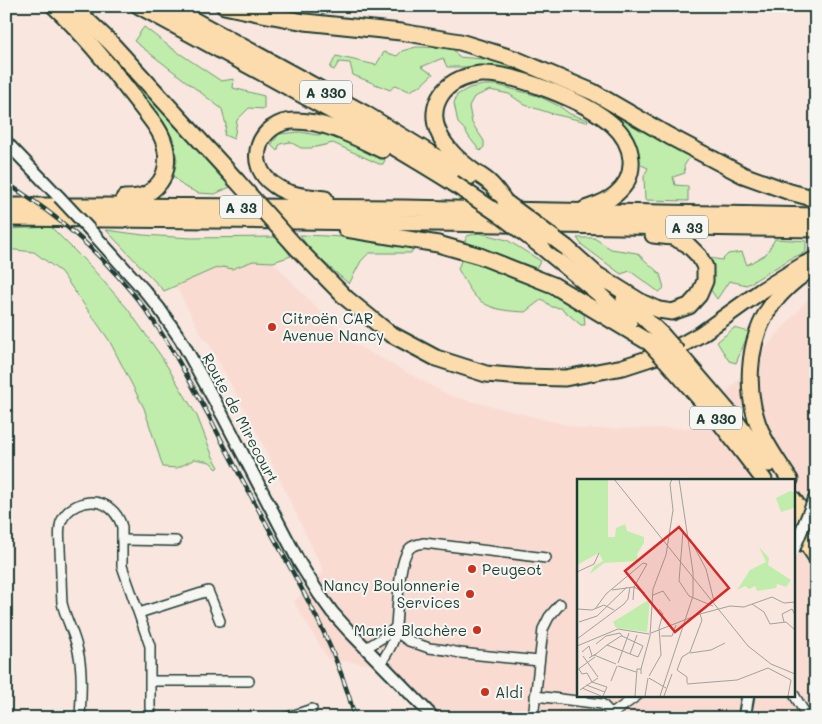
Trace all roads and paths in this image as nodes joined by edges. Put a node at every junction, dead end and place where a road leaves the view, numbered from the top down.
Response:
1 (54, 6) edge
2 (72, 6) edge
3 (139, 6) edge
4 (168, 6) edge
5 (224, 6) edge
6 (6, 142) edge
7 (405, 153) junction
8 (486, 184) junction
9 (816, 199) edge
10 (6, 206) edge
11 (78, 206) junction
12 (404, 208) junction
13 (577, 212) junction
14 (816, 216) edge
15 (6, 218) edge
16 (300, 221) junction
17 (558, 224) junction
18 (816, 229) edge
19 (816, 259) edge
20 (816, 265) edge
21 (599, 276) junction
22 (656, 339) junction
23 (671, 356) junction
24 (763, 479) edge
25 (779, 479) edge
26 (789, 479) edge
27 (794, 494) edge
28 (816, 495) edge
29 (796, 511) edge
30 (816, 532) edge
31 (122, 540) junction
32 (176, 541) dead end
33 (794, 549) edge
34 (816, 557) edge
35 (546, 558) dead end
36 (560, 604) dead end
37 (139, 613) junction
38 (220, 621) dead end
39 (395, 628) junction
40 (366, 648) junction
41 (539, 661) junction
42 (381, 663) junction
43 (150, 681) junction
44 (248, 681) dead end
45 (794, 695) edge
46 (535, 696) junction
47 (637, 696) edge
48 (748, 696) edge
49 (312, 708) dead end
50 (613, 716) edge
51 (80, 718) edge
52 (153, 718) edge
53 (285, 718) edge
54 (434, 718) edge
55 (533, 718) edge
56 (744, 718) edge
57 (808, 718) edge

1 - 11 highway
2 - 19 highway, bridge
3 - 7 highway, A 330
4 - 8 highway, A 330
5 - 9 highway
6 - 40 main road, Route de Mirecourt, bridge
7 - 12 highway
7 - 22 highway, A 330, bridge
8 - 13 highway
8 - 21 highway, A 330, bridge
10 - 11 highway, A 33
11 - 12 highway, A 33
12 - 13 highway, A 33
13 - 14 highway, A 33
15 - 16 highway, A 33
16 - 17 highway, A 33
16 - 22 highway
17 - 18 highway, A 33
17 - 21 highway
20 - 26 highway
21 - 22 highway, A 330
22 - 23 highway, A 330, bridge
23 - 24 highway, A 330
23 - 25 highway, A 330
27 - 29 highway
28 - 33 main road, bridge
29 - 30 highway
29 - 34 highway
31 - 32 street
31 - 37 street
31 - 51 street
35 - 39 street
36 - 41 street
37 - 38 street
37 - 43 street
39 - 40 street
39 - 41 street
39 - 42 street
40 - 42 main road, Route de Mirecourt
41 - 46 street
42 - 54 main road, Route de Mirecourt
43 - 44 street
43 - 52 street
45 - 57 street
46 - 50 street
46 - 55 street
47 - 50 street
48 - 56 main road
49 - 53 street

